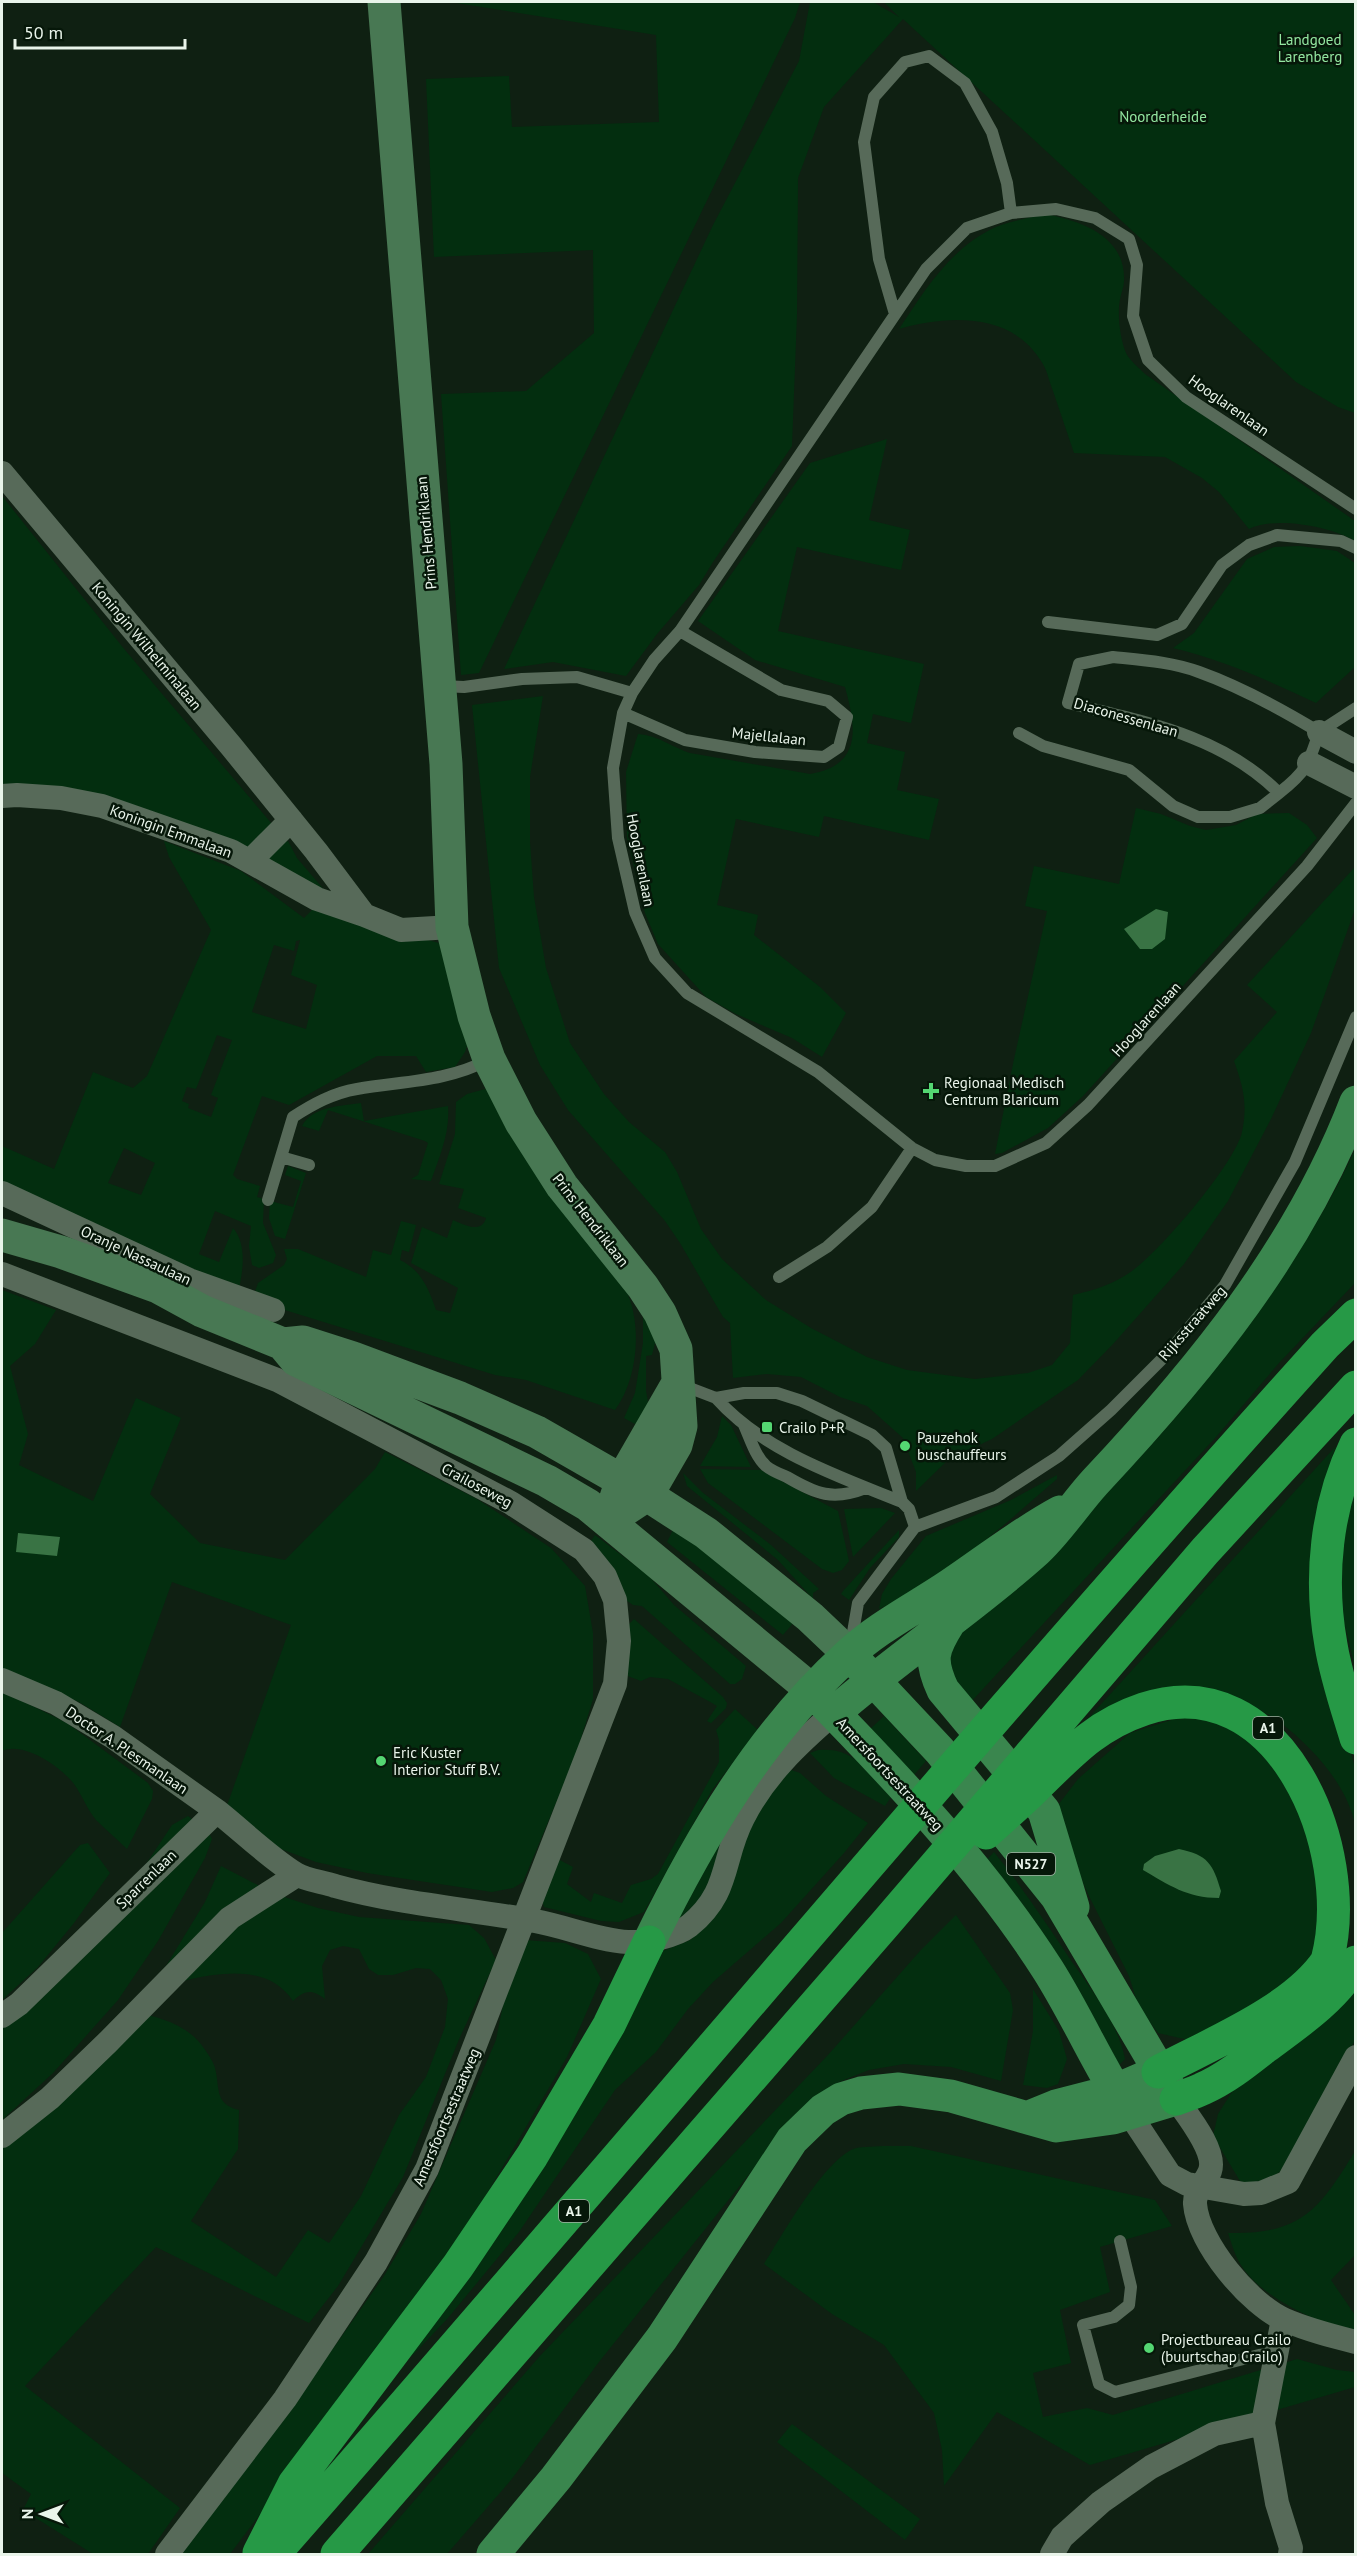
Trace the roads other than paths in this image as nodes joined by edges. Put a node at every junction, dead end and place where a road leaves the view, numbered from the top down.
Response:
1 (384, 2) edge
2 (1011, 213) junction
3 (895, 314) junction
4 (2, 473) edge
5 (1356, 509) edge
6 (1356, 548) edge
7 (1048, 622) dead end
8 (680, 631) junction
9 (439, 686) junction
10 (632, 693) junction
11 (1356, 708) edge
12 (623, 713) junction
13 (1319, 732) junction
14 (1019, 733) dead end
15 (1356, 752) edge
16 (1309, 763) junction
17 (1356, 787) edge
18 (1279, 793) junction
19 (2, 796) edge
20 (1356, 803) edge
21 (291, 820) junction
22 (250, 861) junction
23 (364, 915) junction
24 (452, 927) junction
25 (1356, 1017) edge
26 (489, 1059) junction
27 (1356, 1102) edge
28 (912, 1148) junction
29 (281, 1157) junction
30 (309, 1165) dead end
31 (2, 1193) edge
32 (268, 1200) dead end
33 (2, 1235) edge
34 (2, 1248) edge
35 (2, 1274) edge
36 (779, 1277) dead end
37 (273, 1310) dead end
38 (202, 1311) junction
39 (1356, 1315) edge
40 (283, 1344) junction
41 (678, 1383) junction
42 (1356, 1387) edge
43 (716, 1398) junction
44 (743, 1423) junction
45 (1356, 1444) edge
46 (634, 1488) junction
47 (866, 1488) junction
48 (902, 1502) junction
49 (1077, 1502) junction
50 (609, 1520) junction
51 (915, 1527) junction
52 (949, 1623) junction
53 (856, 1668) junction
54 (2, 1680) edge
55 (828, 1699) junction
56 (1356, 1738) edge
57 (1026, 1779) junction
58 (218, 1812) junction
59 (297, 1875) junction
60 (523, 1919) junction
61 (1083, 1940) junction
62 (649, 1942) junction
63 (1356, 1962) edge
64 (2, 2016) edge
65 (1356, 2056) edge
66 (1167, 2085) junction
67 (1121, 2102) junction
68 (2, 2136) edge
69 (1198, 2193) junction
70 (1120, 2241) dead end
71 (1283, 2319) junction
72 (1356, 2342) edge
73 (1276, 2353) junction
74 (1263, 2423) junction
75 (167, 2554) edge
76 (258, 2554) edge
77 (274, 2554) edge
78 (337, 2554) edge
79 (493, 2554) edge
80 (1052, 2554) edge
81 (1290, 2554) edge

1 - 9 main road, Prins Hendriklaan
2 - 3 lane, Hooglarenlaan
2 - 3 lane
2 - 5 lane, Hooglarenlaan
3 - 8 lane, Hooglarenlaan
4 - 21 street, Koningin Wilhelminalaan
6 - 7 lane
8 - 10 lane, Hooglarenlaan
8 - 12 lane, Majellalaan
9 - 10 lane
9 - 24 main road, Prins Hendriklaan
10 - 12 lane, Hooglarenlaan
11 - 13 lane
12 - 28 lane, Hooglarenlaan
13 - 15 street, Diaconessenlaan
13 - 16 lane
13 - 18 lane, Diaconessenlaan
14 - 18 lane
16 - 17 street
16 - 18 lane
19 - 22 street, Koningin Emmalaan
20 - 28 lane, Hooglarenlaan
21 - 22 street
21 - 23 street, Koningin Wilhelminalaan
22 - 23 street, Koningin Emmalaan
23 - 24 street
24 - 26 main road, Prins Hendriklaan
25 - 51 lane, Rijksstraatweg
26 - 29 lane
26 - 41 main road, Prins Hendriklaan
27 - 49 main road, Rijksstraatweg
28 - 36 lane
29 - 30 lane
29 - 32 lane
31 - 37 street, Oranje Nassaulaan
33 - 38 main road, N527
34 - 38 main road, N527
35 - 60 street, Crailoseweg
38 - 40 main road, N527
39 - 77 highway, A1
40 - 46 main road, N527
40 - 50 main road, N527
41 - 43 lane
41 - 46 main road
42 - 57 highway, A1
43 - 44 lane
43 - 48 lane
44 - 47 lane
44 - 47 lane
45 - 56 highway
46 - 50 main road
46 - 53 main road, N527
47 - 48 lane
48 - 51 lane
49 - 52 main road, Rijksstraatweg
49 - 53 main road, Rijksstraatweg
50 - 55 main road, N527
51 - 53 lane
52 - 53 main road, Rijksstraatweg
52 - 61 main road
53 - 55 main road, Rijksstraatweg
53 - 61 main road, N527
54 - 58 street, Doctor A. Plesmanlaan
55 - 62 main road
55 - 67 main road, Amersfoortsestraatweg / N527
57 - 66 highway, A1
57 - 78 highway, A1
58 - 59 street
58 - 64 street, Sparrenlaan
59 - 60 street
59 - 68 street
60 - 62 street
60 - 75 street, Amersfoortsestraatweg
61 - 66 main road, N527
62 - 76 highway
63 - 66 highway
65 - 69 street, Amersfoortsestraatweg
66 - 67 main road
66 - 69 street
67 - 69 street, Amersfoortsestraatweg
67 - 79 main road
69 - 71 street
70 - 73 lane
71 - 72 street
71 - 73 street
73 - 74 street
74 - 80 street
74 - 81 street

